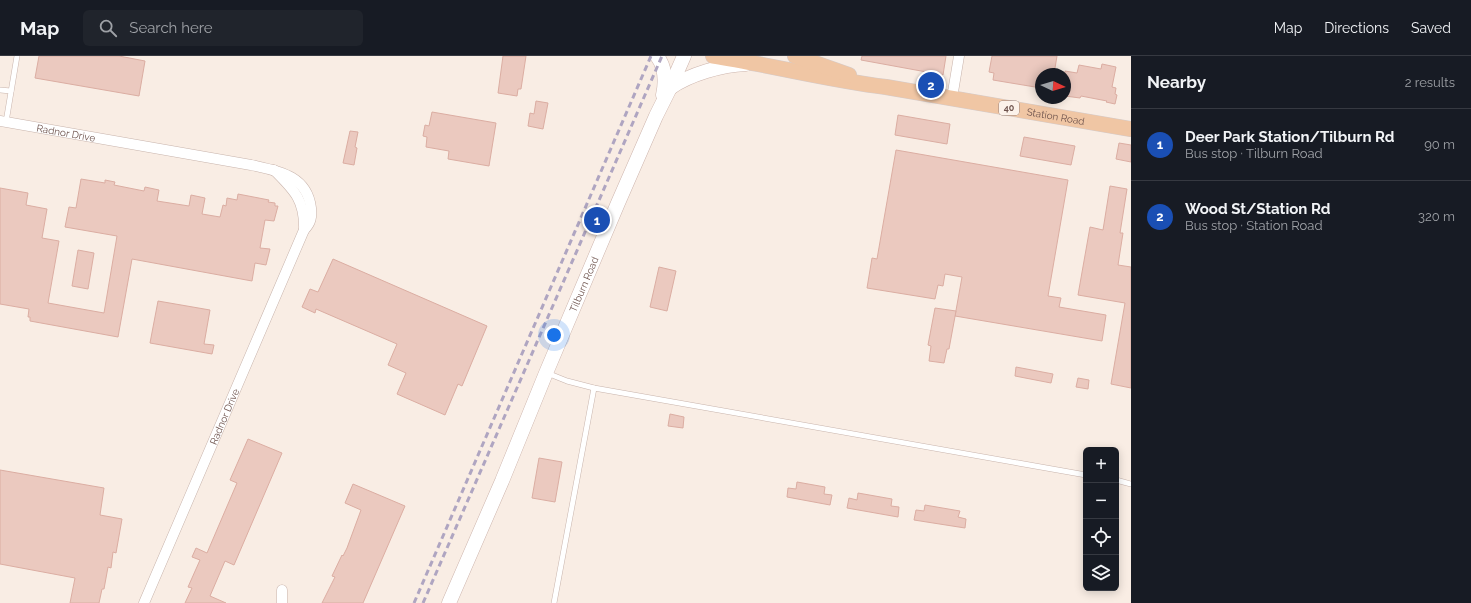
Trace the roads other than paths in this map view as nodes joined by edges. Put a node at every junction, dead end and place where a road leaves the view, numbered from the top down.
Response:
1 (17, 56) edge
2 (657, 56) edge
3 (684, 56) edge
4 (713, 56) edge
5 (795, 56) edge
6 (959, 56) edge
7 (761, 60) edge
8 (811, 64) edge
9 (670, 88) junction
10 (0, 90) edge
11 (11, 91) junction
12 (952, 98) junction
13 (662, 105) junction
14 (3, 121) edge
15 (1131, 129) edge
16 (546, 373) junction
17 (594, 388) junction
18 (1083, 474) edge
19 (1119, 481) edge
20 (1131, 484) edge
21 (282, 590) dead end
22 (144, 603) edge
23 (282, 603) edge
24 (449, 603) edge
25 (554, 603) edge

1 - 11 lane
2 - 13 street
3 - 9 street, Tilburn Road
4 - 7 main road, Station Road / 40
5 - 8 main road, Station Road / 40
6 - 12 street
7 - 8 main road, Station Road / 40
7 - 9 street
8 - 12 main road, Station Road / 40
9 - 13 street, Tilburn Road
10 - 11 lane
11 - 14 lane
12 - 15 main road, Station Road / 40
13 - 16 street, Tilburn Road
14 - 22 street, Radnor Drive
16 - 17 lane
16 - 24 street, Tilburn Road
17 - 18 lane
17 - 25 lane
19 - 20 lane
21 - 23 street

